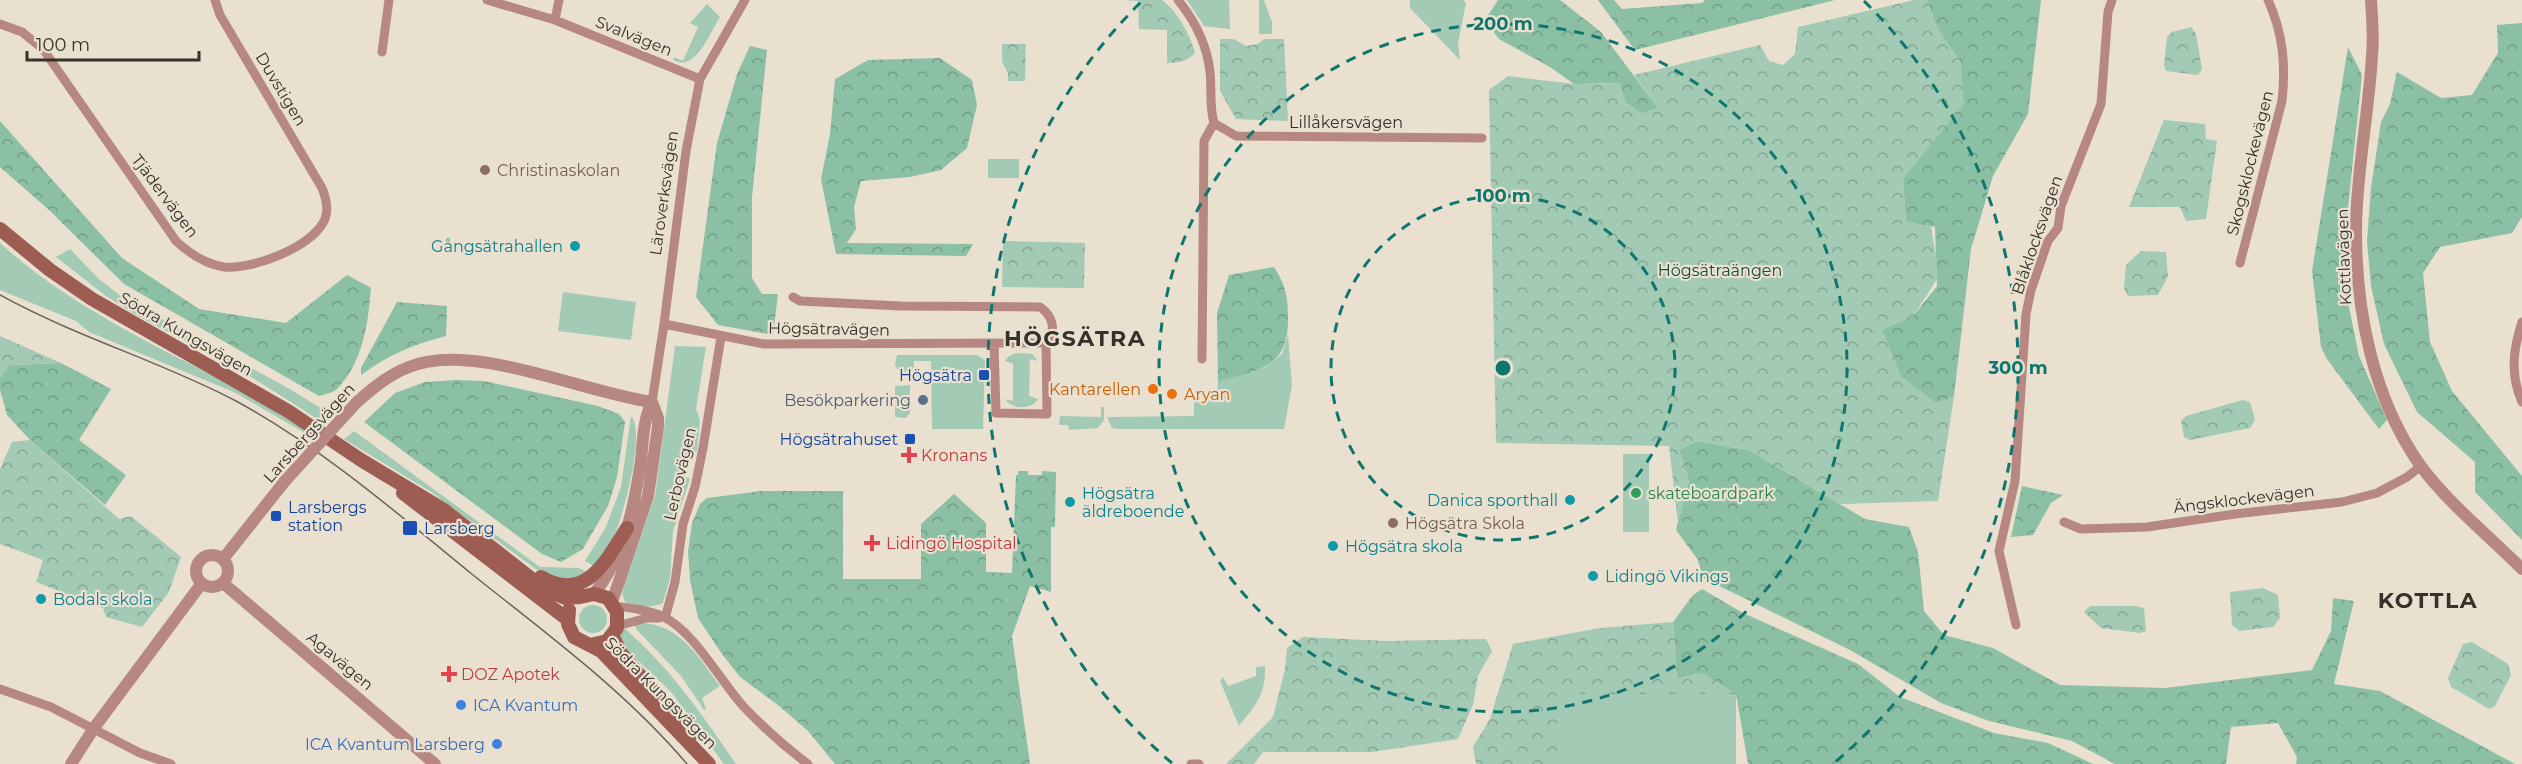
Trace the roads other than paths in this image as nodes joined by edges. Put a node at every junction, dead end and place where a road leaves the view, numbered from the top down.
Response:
1 (215, 0) edge
2 (389, 0) edge
3 (487, 0) edge
4 (559, 0) edge
5 (746, 0) edge
6 (1178, 0) edge
7 (2112, 0) edge
8 (2268, 0) edge
9 (2371, 0) edge
10 (555, 20) junction
11 (0, 24) edge
12 (382, 52) dead end
13 (700, 79) junction
14 (1214, 123) junction
15 (1482, 138) dead end
16 (324, 192) joint
17 (0, 229) edge
18 (2240, 263) dead end
19 (793, 297) dead end
20 (2522, 322) edge
21 (664, 324) junction
22 (721, 337) junction
23 (1046, 343) junction
24 (994, 344) junction
25 (1202, 359) dead end
26 (652, 402) junction
27 (2522, 402) edge
28 (361, 460) junction
29 (2421, 466) junction
30 (2064, 522) dead end
31 (627, 528) junction
32 (485, 542) junction
33 (223, 559) junction
34 (2522, 569) edge
35 (202, 583) junction
36 (223, 583) junction
37 (594, 594) junction
38 (580, 597) junction
39 (613, 604) junction
40 (665, 618) junction
41 (567, 619) junction
42 (2016, 625) dead end
43 (615, 631) junction
44 (590, 645) junction
45 (0, 689) edge
46 (94, 728) junction
47 (71, 764) edge
48 (171, 764) edge
49 (435, 764) edge
50 (710, 764) edge
51 (808, 764) edge
52 (1191, 764) edge
53 (1199, 764) edge

1 - 16 street, Duvstigen
2 - 12 street
3 - 10 street, Svalvägen
4 - 10 street
5 - 13 street, Läroverksvägen
6 - 14 street
7 - 42 street, Blåklocksvägen
8 - 18 street, Skogsklockevägen
9 - 29 street, Kottlavägen
10 - 13 street, Svalvägen
11 - 16 street, Tjädervägen
13 - 21 street, Läroverksvägen
14 - 15 street, Lillåkersvägen
14 - 25 street
17 - 28 main road, Södra Kungsvägen
19 - 23 street, Högsätravägen
20 - 27 street
21 - 22 street, Högsätravägen
21 - 26 street, Läroverksvägen
22 - 24 street, Högsätravägen
22 - 40 street, Lerbovägen
23 - 24 street, Högsätravägen
23 - 24 street, Högsätravägen
26 - 31 street, Läroverksvägen
26 - 33 street, Larsbergsvägen, bridge
26 - 39 street, Läroverksvägen
28 - 32 main road, Södra Kungsvägen
28 - 41 main road, Södra Kungsvägen
29 - 30 street, Ängsklockevägen
29 - 34 street, Kottlavägen
31 - 32 main road
31 - 37 street, Läroverksvägen
32 - 38 main road, Södra Kungsvägen
33 - 35 street
33 - 36 street
35 - 36 street
35 - 46 street
36 - 49 street, Agavägen
37 - 38 main road, Södra Kungsvägen
37 - 39 main road
38 - 41 main road
39 - 40 street
39 - 43 main road, Södra Kungsvägen
40 - 43 street
40 - 51 street
41 - 44 main road, Södra Kungsvägen
43 - 44 main road, Södra Kungsvägen
43 - 50 main road, Södra Kungsvägen
44 - 50 main road, Södra Kungsvägen
45 - 46 street
46 - 47 street
46 - 48 street
52 - 53 street

